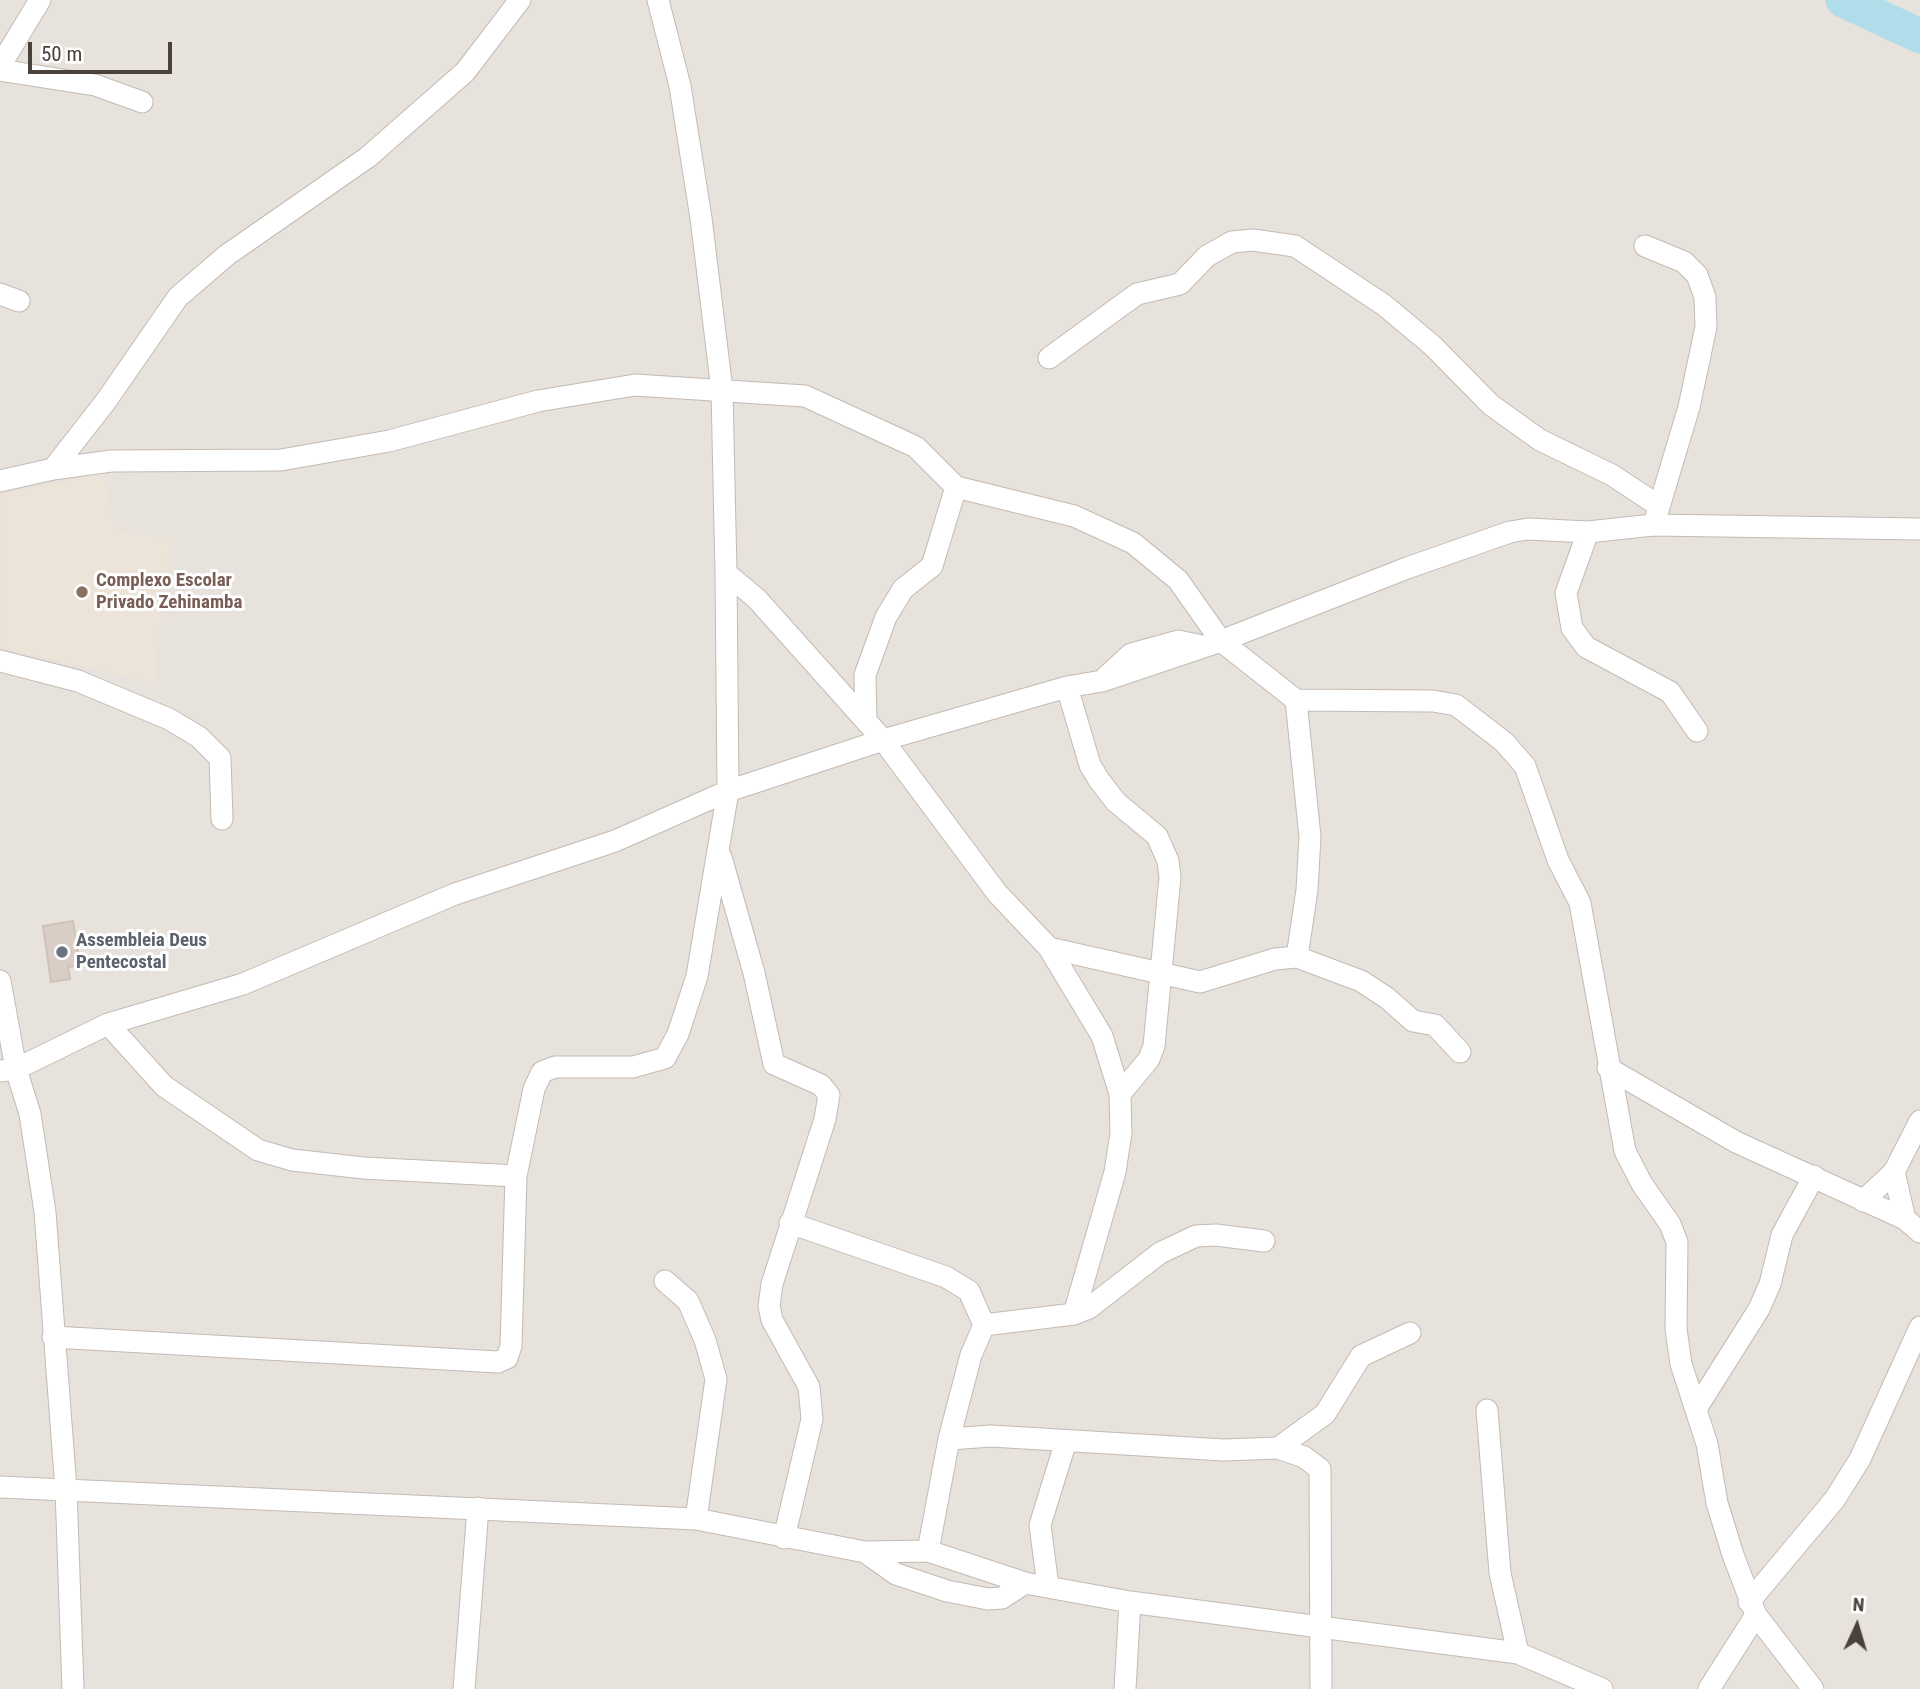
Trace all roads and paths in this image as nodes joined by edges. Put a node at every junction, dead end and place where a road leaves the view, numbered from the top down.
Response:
1 (40, 0) edge
2 (520, 0) edge
3 (658, 0) edge
4 (0, 68) edge
5 (142, 102) dead end
6 (1646, 246) dead end
7 (1049, 358) dead end
8 (722, 390) junction
9 (53, 468) junction
10 (0, 481) edge
11 (956, 487) junction
12 (1656, 516) junction
13 (1920, 529) edge
14 (1588, 532) junction
15 (726, 573) junction
16 (1214, 644) junction
17 (0, 661) edge
18 (865, 675) junction
19 (1067, 687) junction
20 (845, 698) junction
21 (1296, 699) junction
22 (866, 721) junction
23 (1697, 731) dead end
24 (883, 740) junction
25 (728, 791) junction
26 (222, 819) dead end
27 (719, 852) junction
28 (1049, 948) junction
29 (1297, 957) junction
30 (1160, 974) junction
31 (0, 981) edge
32 (108, 1024) junction
33 (1460, 1052) dead end
34 (1608, 1068) junction
35 (8, 1070) edge
36 (1120, 1094) junction
37 (1920, 1121) edge
38 (1894, 1172) junction
39 (1814, 1176) junction
40 (516, 1177) junction
41 (1863, 1201) junction
42 (790, 1223) junction
43 (1913, 1226) edge
44 (1264, 1241) dead end
45 (665, 1281) dead end
46 (1074, 1314) junction
47 (984, 1325) junction
48 (1920, 1327) edge
49 (1410, 1334) dead end
50 (53, 1337) junction
51 (1696, 1409) junction
52 (1487, 1410) dead end
53 (949, 1439) junction
54 (1066, 1441) junction
55 (1278, 1448) junction
56 (0, 1487) edge
57 (66, 1489) junction
58 (478, 1508) junction
59 (696, 1519) junction
60 (784, 1538) junction
61 (928, 1550) junction
62 (865, 1552) junction
63 (1025, 1583) junction
64 (1048, 1586) junction
65 (1130, 1602) junction
66 (1752, 1609) junction
67 (1321, 1626) junction
68 (1518, 1653) junction
69 (72, 1689) edge
70 (464, 1689) edge
71 (1125, 1689) edge
72 (1321, 1689) edge
73 (1602, 1689) edge
74 (1709, 1689) edge
75 (1813, 1689) edge

1 - 4 street
2 - 9 street
3 - 8 street
4 - 5 street
6 - 12 street
7 - 12 street
8 - 9 street
8 - 11 street
8 - 15 street
9 - 10 street
11 - 16 street
11 - 18 street
12 - 13 street
12 - 14 street
14 - 16 street
14 - 23 street
15 - 20 street
15 - 25 street
16 - 19 street
16 - 21 street
17 - 26 street
18 - 20 street
18 - 22 street
19 - 24 street
19 - 30 street
20 - 22 street
21 - 29 street
21 - 34 street
22 - 24 street
24 - 25 street
24 - 28 street
25 - 27 street
25 - 32 street
27 - 40 street
27 - 42 street
28 - 30 street
28 - 36 street
29 - 30 street
29 - 33 street
30 - 36 street
31 - 35 street
32 - 35 street
32 - 40 street
34 - 39 street
34 - 51 street
35 - 50 street
36 - 46 street
37 - 38 street
38 - 41 street
38 - 43 street
39 - 41 street
39 - 51 street
40 - 50 street
41 - 43 street
42 - 47 street
42 - 60 street
44 - 46 street
45 - 59 street
46 - 47 street
47 - 53 street
48 - 66 street
49 - 55 street
50 - 57 street
51 - 66 street
52 - 68 street
53 - 54 street
53 - 61 street
54 - 55 street
54 - 64 street
55 - 67 street
56 - 57 street
57 - 58 street
57 - 69 street
58 - 59 street
58 - 70 street
59 - 60 street
60 - 62 street
61 - 62 street
61 - 63 street
62 - 63 street
63 - 64 street
64 - 65 street
65 - 67 street
65 - 71 street
66 - 74 street
66 - 75 street
67 - 68 street
67 - 72 street
68 - 73 street

